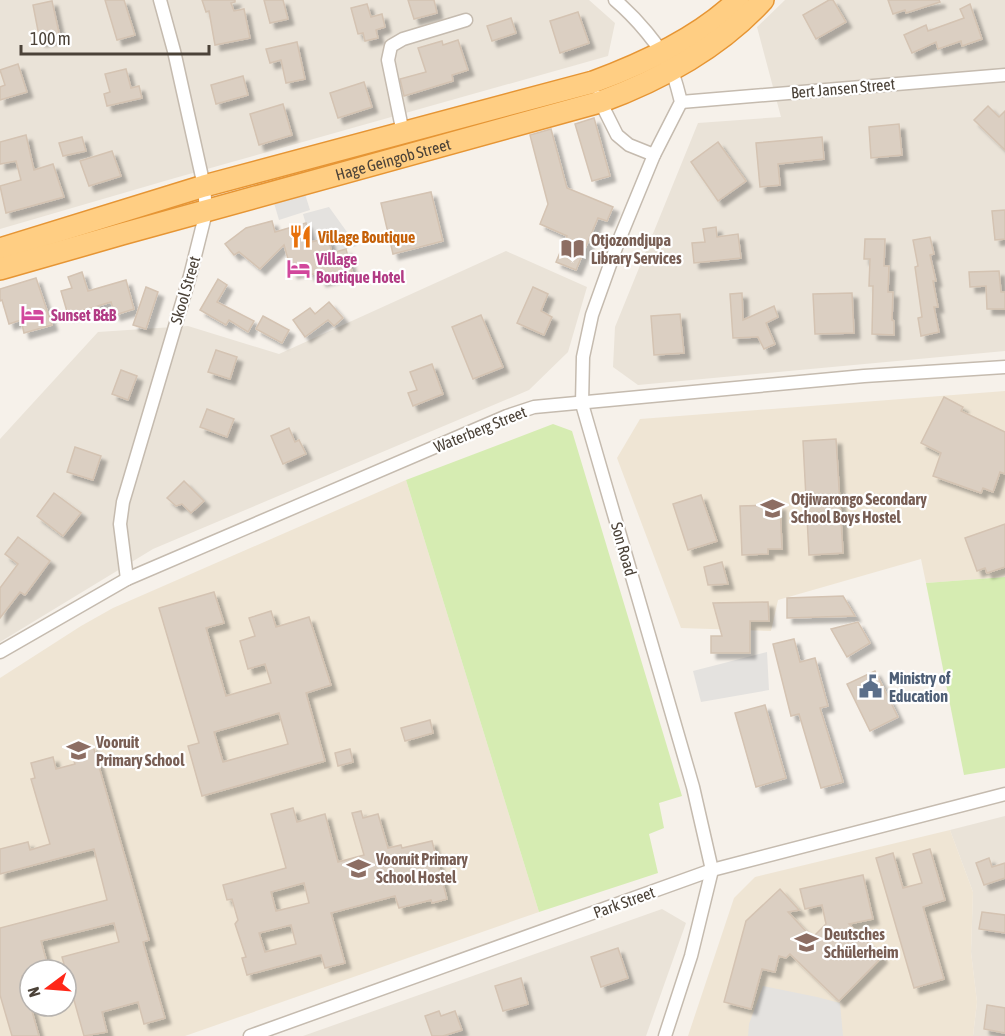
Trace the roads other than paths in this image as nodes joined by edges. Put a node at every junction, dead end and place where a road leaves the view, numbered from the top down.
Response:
1 (160, 0) edge
2 (615, 0) edge
3 (738, 0) edge
4 (763, 0) edge
5 (466, 20) dead end
6 (667, 62) junction
7 (1005, 75) edge
8 (593, 82) junction
9 (600, 102) junction
10 (681, 102) junction
11 (535, 108) junction
12 (403, 133) junction
13 (654, 155) junction
14 (204, 186) junction
15 (206, 212) junction
16 (119, 224) junction
17 (0, 249) edge
18 (0, 269) edge
19 (1005, 368) edge
20 (582, 404) junction
21 (127, 579) junction
22 (0, 652) edge
23 (1005, 794) edge
24 (712, 870) junction
25 (250, 1036) edge
26 (665, 1036) edge

1 - 14 street, Skool Street
2 - 6 street
3 - 6 highway, Hage Geingob Street
4 - 6 highway, Hage Geingob Street
5 - 12 street
6 - 8 highway, Hage Geingob Street
6 - 9 highway, Hage Geingob Street
6 - 10 street
7 - 10 street, Bert Jansen Street
8 - 9 street
8 - 11 highway, Hage Geingob Street
9 - 11 highway, Hage Geingob Street
9 - 13 street
10 - 13 street, Son Road
11 - 12 highway, Hage Geingob Street
11 - 15 highway, Hage Geingob Street
12 - 14 highway, Hage Geingob Street
13 - 20 street, Son Road
14 - 15 street, Skool Street
14 - 16 highway, Hage Geingob Street
15 - 16 highway, Hage Geingob Street
15 - 21 street, Skool Street
16 - 17 highway, Hage Geingob Street
16 - 18 highway, Hage Geingob Street
19 - 20 street, Waterberg Street
20 - 21 street, Waterberg Street
20 - 24 street, Son Road
21 - 22 street, Waterberg Street
23 - 24 street, Park Street
24 - 25 street, Park Street
24 - 26 street, Son Road

